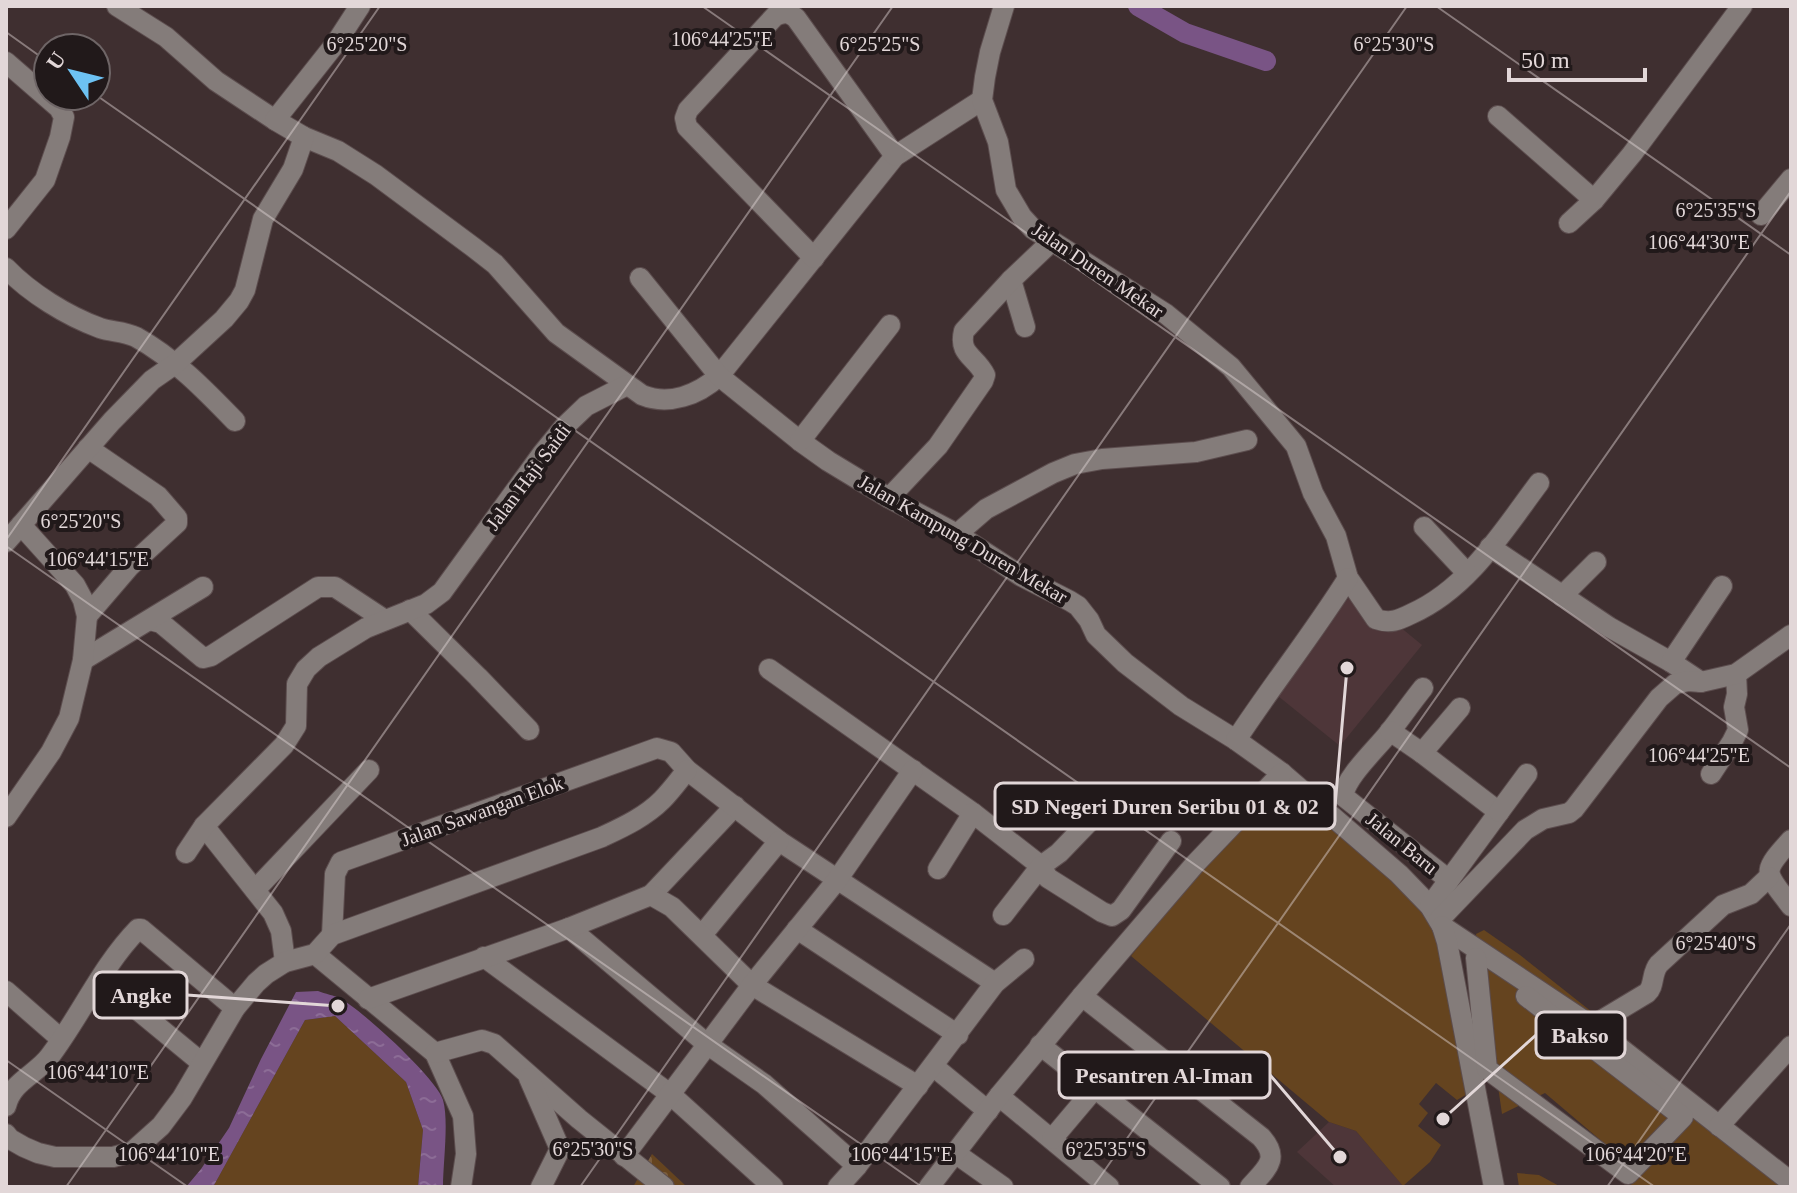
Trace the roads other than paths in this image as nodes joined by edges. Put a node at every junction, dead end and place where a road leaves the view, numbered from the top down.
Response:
1 (117, 6) edge
2 (360, 6) edge
3 (1004, 6) edge
4 (1742, 6) edge
5 (6, 62) edge
6 (982, 100) junction
7 (1498, 116) dead end
8 (275, 120) junction
9 (304, 137) junction
10 (895, 156) junction
11 (1791, 179) edge
12 (1600, 193) junction
13 (1761, 215) dead end
14 (1569, 223) dead end
15 (6, 229) edge
16 (1052, 241) junction
17 (814, 258) junction
18 (6, 268) edge
19 (640, 278) dead end
20 (1011, 280) junction
21 (890, 325) dead end
22 (1025, 327) dead end
23 (175, 364) junction
24 (719, 376) junction
25 (627, 385) junction
26 (235, 421) dead end
27 (1247, 440) dead end
28 (800, 441) junction
29 (88, 448) junction
30 (1539, 483) dead end
31 (889, 498) junction
32 (21, 525) junction
33 (1424, 527) dead end
34 (957, 534) junction
35 (6, 542) edge
36 (1490, 547) junction
37 (1596, 562) dead end
38 (1467, 573) junction
39 (1348, 578) junction
40 (1722, 586) dead end
41 (203, 587) dead end
42 (1562, 596) junction
43 (410, 610) junction
44 (87, 616) junction
45 (150, 620) junction
46 (385, 620) junction
47 (1791, 635) edge
48 (83, 660) junction
49 (1671, 662) junction
50 (769, 669) dead end
51 (1736, 674) junction
52 (1701, 682) junction
53 (1423, 688) dead end
54 (1460, 708) dead end
55 (529, 730) dead end
56 (1390, 731) junction
57 (1236, 740) junction
58 (1422, 753) junction
59 (369, 770) dead end
60 (687, 770) junction
61 (913, 770) junction
62 (1282, 773) junction
63 (1527, 774) dead end
64 (1711, 774) dead end
65 (1111, 799) dead end
66 (735, 806) junction
67 (1499, 812) junction
68 (973, 813) junction
69 (6, 817) edge
70 (204, 826) junction
71 (1791, 840) edge
72 (779, 841) junction
73 (1171, 841) dead end
74 (186, 853) dead end
75 (1041, 866) junction
76 (938, 869) dead end
77 (1769, 877) junction
78 (837, 880) junction
79 (1449, 880) junction
80 (255, 890) junction
81 (651, 895) junction
82 (1791, 906) edge
83 (1003, 915) dead end
84 (1440, 924) junction
85 (569, 928) junction
86 (797, 929) junction
87 (332, 935) junction
88 (702, 935) junction
89 (315, 954) junction
90 (484, 957) junction
91 (1476, 958) junction
92 (1024, 959) dead end
93 (285, 962) junction
94 (100, 979) junction
95 (995, 983) junction
96 (752, 985) junction
97 (6, 991) edge
98 (1082, 996) junction
99 (368, 999) junction
100 (235, 1008) junction
101 (1592, 1026) junction
102 (958, 1035) junction
103 (61, 1039) junction
104 (707, 1044) junction
105 (1040, 1045) junction
106 (1791, 1046) edge
107 (435, 1053) junction
108 (202, 1063) junction
109 (933, 1066) junction
110 (527, 1073) junction
111 (918, 1086) junction
112 (1095, 1088) junction
113 (670, 1094) junction
114 (994, 1103) junction
115 (6, 1106) edge
116 (579, 1119) junction
117 (1719, 1126) junction
118 (6, 1134) edge
119 (1052, 1139) junction
120 (560, 1149) junction
121 (955, 1153) junction
122 (624, 1156) junction
123 (857, 1166) junction
124 (1791, 1182) edge
125 (461, 1187) edge
126 (541, 1187) edge
127 (664, 1187) edge
128 (773, 1187) edge
129 (838, 1187) edge
130 (929, 1187) edge
131 (1003, 1187) edge
132 (1109, 1187) edge
133 (1220, 1187) edge
134 (1250, 1187) edge
135 (1494, 1187) edge

1 - 8 street
2 - 8 street
3 - 6 street, Jalan Duren Mekar
4 - 12 street
5 - 15 street
6 - 10 street
6 - 16 street, Jalan Duren Mekar
7 - 12 street
8 - 9 street
9 - 23 street
9 - 25 street
10 - 17 street
10 - 17 street
11 - 13 street
12 - 14 street
16 - 20 street
16 - 39 street, Jalan Duren Mekar
17 - 24 street
18 - 23 street
19 - 24 street, Jalan Kampung Duren Mekar
20 - 22 street
20 - 31 street
21 - 28 street
23 - 26 street
23 - 29 street
24 - 25 street
24 - 28 street, Jalan Kampung Duren Mekar
25 - 43 street, Jalan Haji Saidi
27 - 34 street
28 - 31 street, Jalan Kampung Duren Mekar
29 - 32 street
29 - 44 street
30 - 36 street, Jalan Duren Mekar
31 - 34 street, Jalan Kampung Duren Mekar
32 - 35 street
32 - 44 street
33 - 38 street
34 - 57 street, Jalan Kampung Duren Mekar
36 - 38 street, Jalan Duren Mekar
36 - 42 street
37 - 42 street
38 - 39 street, Jalan Duren Mekar
39 - 57 street
40 - 49 street
41 - 45 street
42 - 49 street
43 - 46 street, Jalan Haji Saidi
43 - 55 street
44 - 48 street
45 - 46 street
45 - 48 street
46 - 70 street, Jalan Haji Saidi
47 - 51 street
48 - 69 street
49 - 52 street
50 - 61 street
51 - 52 street
51 - 64 street
52 - 84 street
53 - 56 street, Jalan Baru
54 - 58 street
56 - 58 street
56 - 79 street, Jalan Baru
57 - 62 street, Jalan Kampung Duren Mekar
58 - 67 street
59 - 80 street
60 - 66 street, Jalan Sawangan Elok
60 - 87 street
60 - 87 street, Jalan Sawangan Elok
61 - 68 street
61 - 78 street
62 - 84 street, Jalan Kampung Duren Mekar
62 - 98 street
63 - 67 street, Jalan Baru
65 - 75 street
66 - 72 street, Jalan Sawangan Elok
66 - 81 street
67 - 79 street, Jalan Baru
68 - 75 street
68 - 76 street
70 - 74 street
70 - 80 street
71 - 77 street
72 - 78 street, Jalan Sawangan Elok
72 - 88 street
73 - 75 street
75 - 83 street
77 - 82 street
77 - 101 street
78 - 86 street
78 - 95 street, Jalan Sawangan Elok
79 - 84 street, Jalan Baru
80 - 93 street
81 - 85 street
81 - 88 street
84 - 91 street
84 - 101 street
84 - 135 street
85 - 90 street
85 - 104 street
86 - 96 street
86 - 102 street
87 - 89 street
88 - 96 street
89 - 93 street
89 - 99 street
90 - 99 street
90 - 113 street
91 - 91 street
92 - 95 street
93 - 100 street
94 - 100 street
94 - 103 street
94 - 108 street
95 - 102 street
96 - 104 street
96 - 111 street
97 - 103 street
98 - 105 street
98 - 134 street
99 - 107 street
100 - 108 street
101 - 117 street
102 - 109 street
103 - 115 street
104 - 113 street
104 - 123 street
105 - 112 street
105 - 114 street
106 - 117 street
107 - 110 street
107 - 125 street
108 - 118 street
109 - 111 street
109 - 114 street
110 - 116 street
110 - 120 street
111 - 123 street
112 - 119 street
112 - 133 street
113 - 122 street
113 - 128 street
114 - 119 street
114 - 121 street
116 - 120 street
116 - 122 street
117 - 124 street
119 - 132 street
120 - 126 street
121 - 130 street
121 - 131 street
122 - 127 street
123 - 129 street

